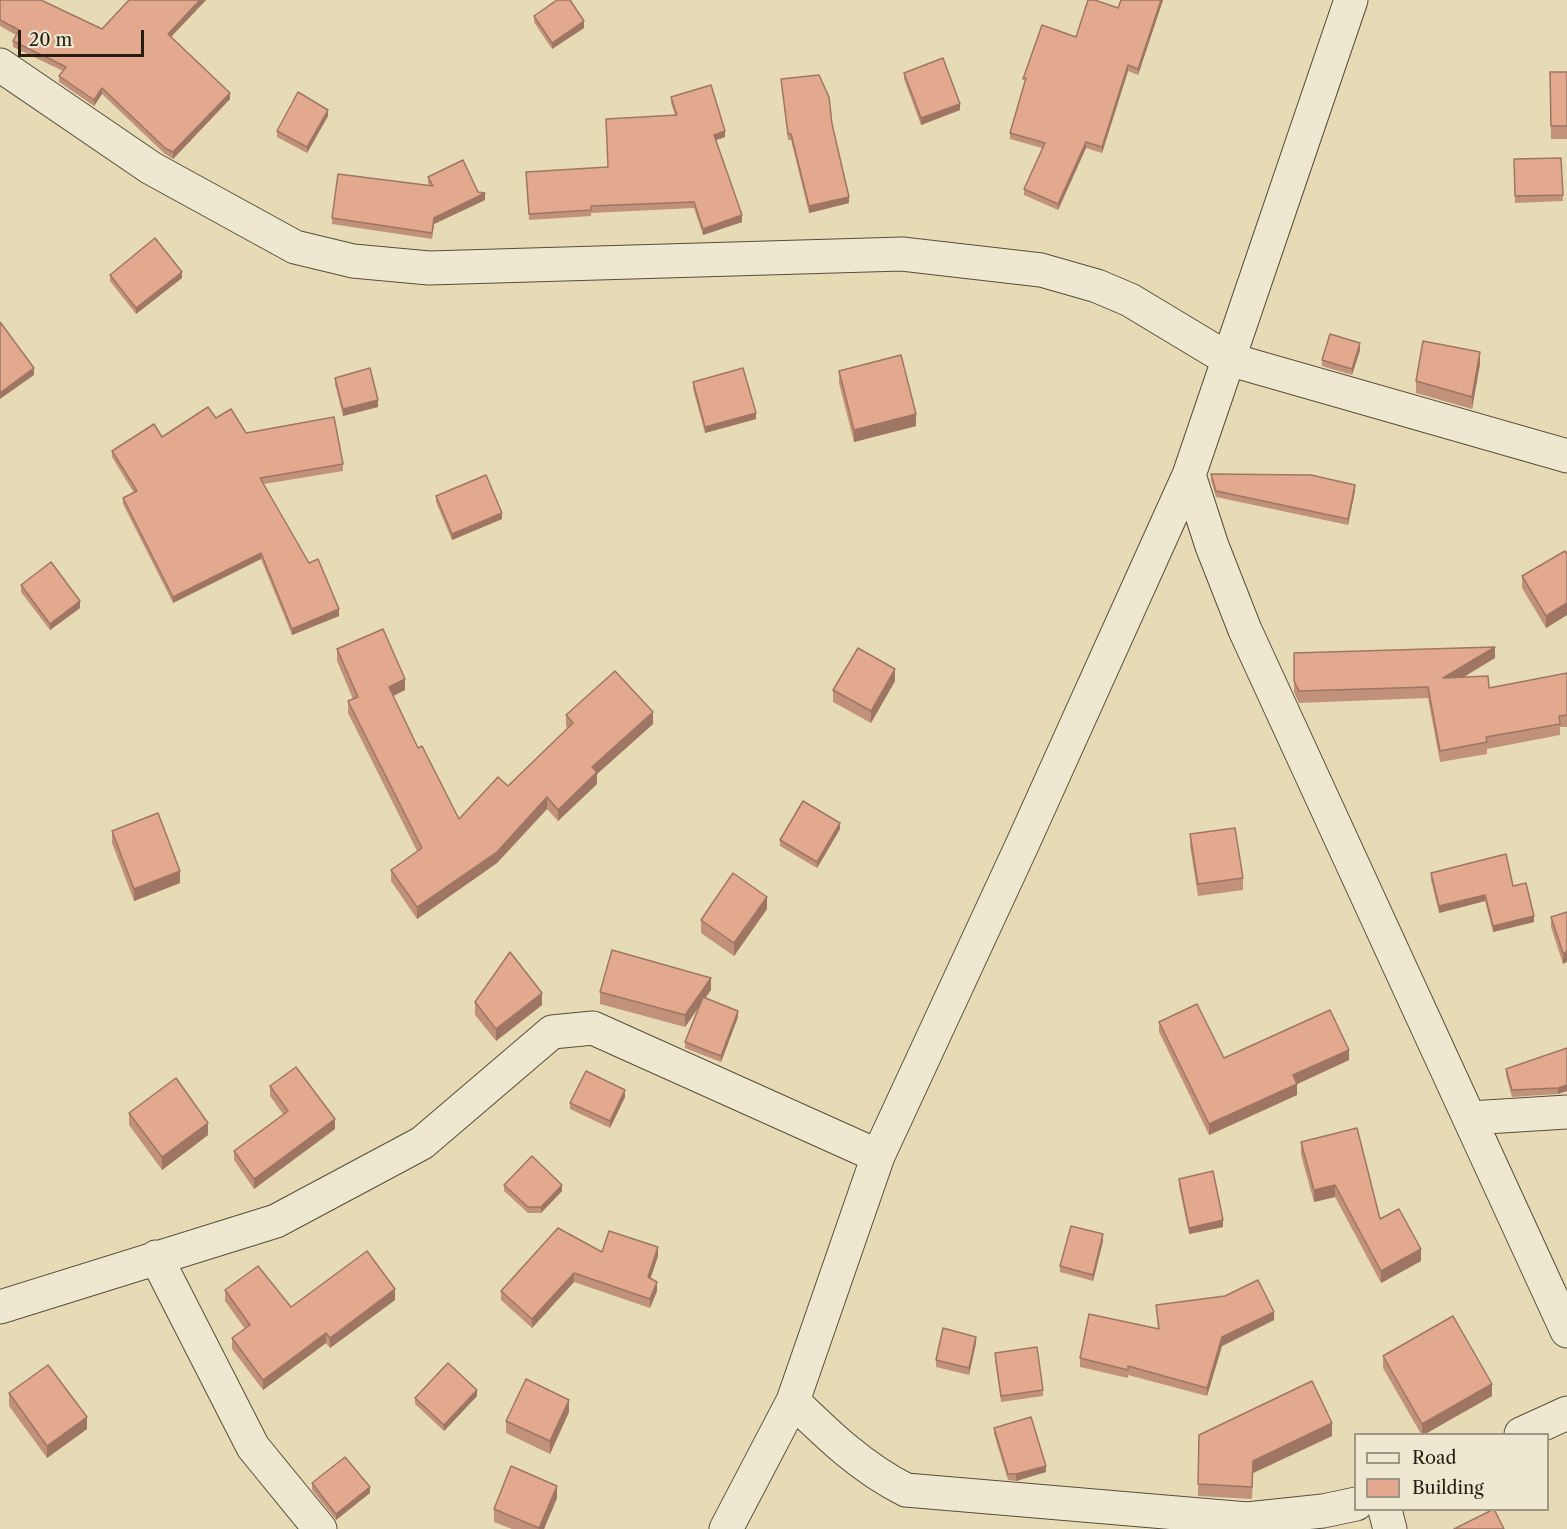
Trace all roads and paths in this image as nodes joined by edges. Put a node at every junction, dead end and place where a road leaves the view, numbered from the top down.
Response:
1 (1351, 0) edge
2 (0, 65) edge
3 (1228, 359) junction
4 (1567, 456) edge
5 (1189, 475) junction
6 (1567, 1112) edge
7 (1470, 1118) junction
8 (878, 1156) junction
9 (156, 1257) junction
10 (0, 1307) edge
11 (1567, 1331) edge
12 (793, 1401) junction
13 (1567, 1413) edge
14 (1523, 1433) edge
15 (1354, 1504) edge
16 (1386, 1511) edge
17 (320, 1529) edge
18 (726, 1529) edge
19 (1390, 1529) edge

1 - 3 street
2 - 3 street
3 - 4 street
3 - 5 street
5 - 7 street
5 - 8 street
6 - 7 street
7 - 11 street
8 - 9 street
8 - 12 street
9 - 10 street
9 - 17 street
12 - 15 street
12 - 18 street
13 - 14 street
16 - 19 street

